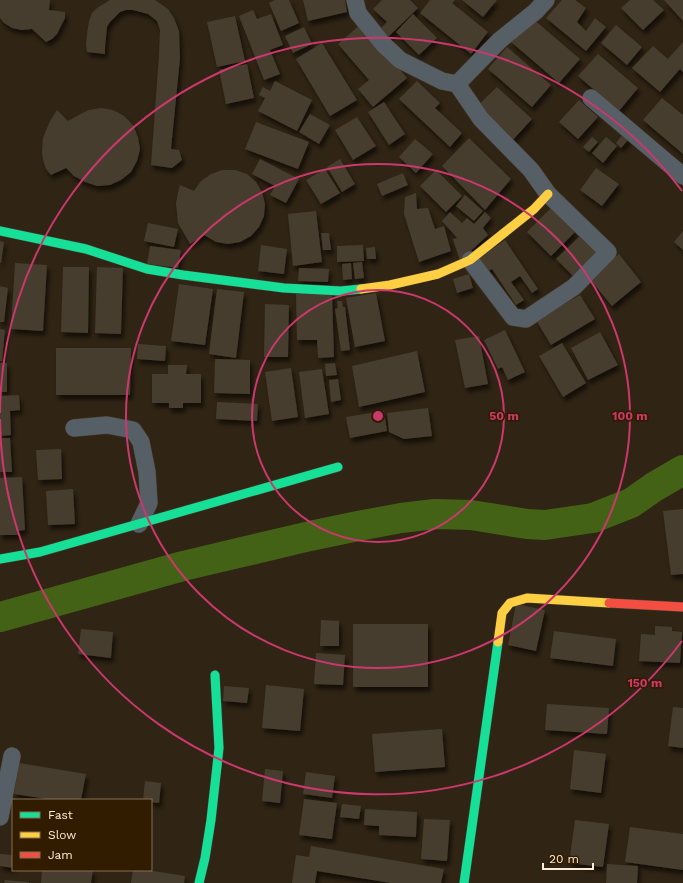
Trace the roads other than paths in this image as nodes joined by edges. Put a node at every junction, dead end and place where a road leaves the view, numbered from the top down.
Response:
1 (355, 0) edge
2 (546, 0) edge
3 (456, 84) junction
4 (591, 98) dead end
5 (683, 176) edge
6 (548, 194) junction
7 (0, 231) edge
8 (470, 260) junction
9 (74, 428) dead end
10 (338, 467) dead end
11 (139, 524) junction
12 (0, 559) edge
13 (683, 607) edge
14 (215, 675) dead end
15 (12, 756) dead end
16 (0, 817) edge
17 (199, 883) edge
18 (464, 883) edge

1 - 3 street
2 - 3 street
3 - 6 street
4 - 5 street
6 - 8 street
6 - 8 street
7 - 8 street
9 - 11 street
10 - 11 street
11 - 12 street
13 - 18 street
14 - 17 street
15 - 16 street

